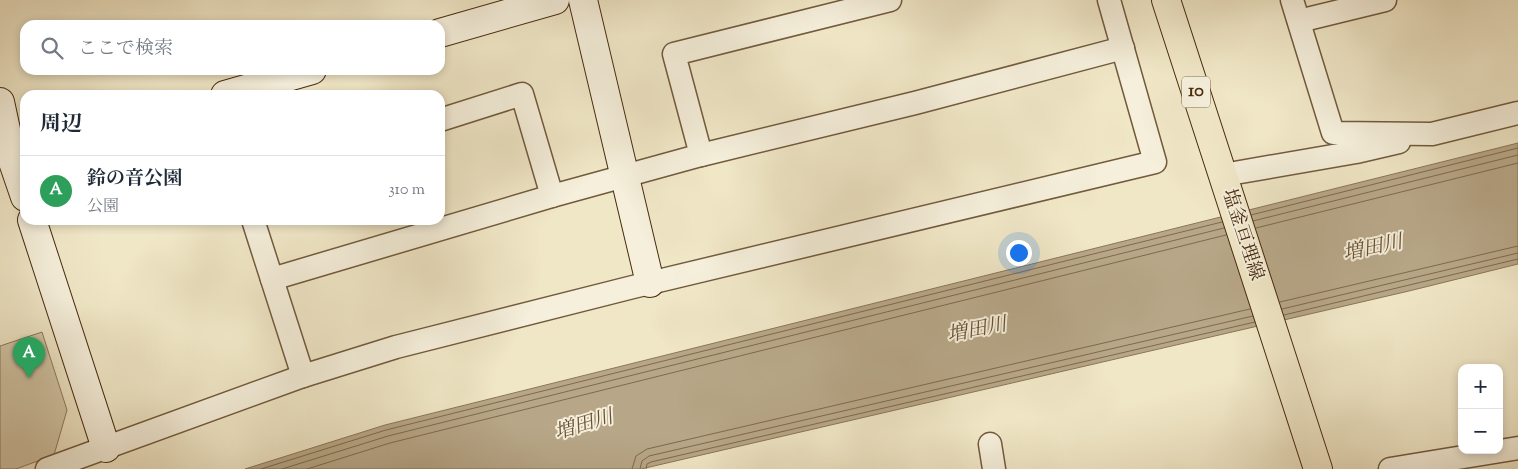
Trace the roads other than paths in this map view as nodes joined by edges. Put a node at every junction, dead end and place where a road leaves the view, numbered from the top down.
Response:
1 (556, 0) edge
2 (583, 0) edge
3 (890, 0) edge
4 (1109, 0) edge
5 (1166, 0) edge
6 (1292, 0) edge
7 (1385, 0) edge
8 (1299, 21) junction
9 (445, 32) edge
10 (1123, 48) junction
11 (295, 75) edge
12 (242, 90) edge
13 (0, 102) edge
14 (1518, 113) edge
15 (445, 118) edge
16 (1432, 134) junction
17 (701, 155) junction
18 (13, 162) edge
19 (626, 174) junction
20 (1224, 180) junction
21 (20, 182) edge
22 (552, 196) junction
23 (34, 225) edge
24 (255, 225) edge
25 (272, 279) junction
26 (650, 283) junction
27 (303, 376) junction
28 (990, 444) dead end
29 (106, 448) junction
30 (1518, 448) edge
31 (1480, 462) edge
32 (47, 469) edge
33 (994, 469) edge
34 (1318, 469) edge
35 (1390, 469) edge

1 - 9 street
2 - 19 street
3 - 17 street
4 - 10 street
5 - 20 main road, 塩釜亘理線 / 10
6 - 8 street
7 - 8 street
8 - 16 street
10 - 17 street
10 - 26 street
11 - 12 street
13 - 18 street
14 - 16 street
15 - 22 street
16 - 20 street
17 - 19 street
18 - 21 street
19 - 22 street
19 - 26 street
20 - 34 main road, 塩釜亘理線 / 10
22 - 25 street
23 - 29 street
24 - 25 street
25 - 27 street
26 - 27 street
27 - 29 street
28 - 33 street
29 - 32 street
30 - 31 street
31 - 35 street

